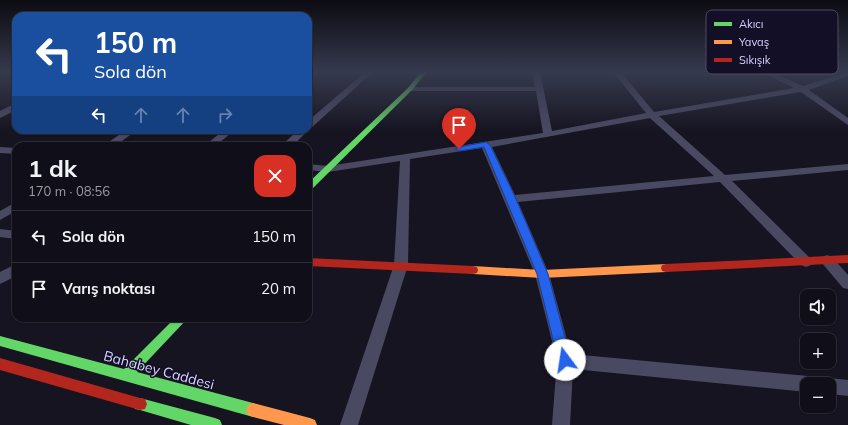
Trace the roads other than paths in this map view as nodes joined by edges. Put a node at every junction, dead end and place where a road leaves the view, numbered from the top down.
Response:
1 (347, 92) edge
2 (406, 92) edge
3 (540, 92) edge
4 (634, 92) edge
5 (787, 92) edge
6 (807, 92) edge
7 (12, 108) edge
8 (836, 113) junction
9 (848, 113) edge
10 (0, 115) edge
11 (652, 115) junction
12 (312, 122) edge
13 (848, 122) edge
14 (126, 134) edge
15 (225, 134) edge
16 (300, 134) edge
17 (548, 135) junction
18 (114, 142) edge
19 (214, 142) edge
20 (290, 142) edge
21 (486, 145) junction
22 (0, 150) edge
23 (12, 151) edge
24 (405, 157) junction
25 (312, 167) edge
26 (848, 167) edge
27 (328, 169) junction
28 (724, 180) junction
29 (312, 184) edge
30 (511, 199) junction
31 (12, 208) edge
32 (0, 216) edge
33 (0, 233) edge
34 (12, 234) edge
35 (848, 259) edge
36 (827, 260) junction
37 (312, 262) edge
38 (806, 262) junction
39 (401, 265) junction
40 (12, 272) edge
41 (542, 274) junction
42 (0, 279) edge
43 (848, 284) edge
44 (178, 322) edge
45 (0, 341) edge
46 (565, 360) junction
47 (0, 364) edge
48 (126, 376) junction
49 (800, 383) edge
50 (836, 387) edge
51 (848, 388) edge
52 (215, 425) edge
53 (310, 425) edge
54 (349, 425) edge
55 (561, 425) edge

1 - 12 street
2 - 27 street
3 - 17 street
4 - 11 street
5 - 11 street
6 - 8 street
7 - 10 street
8 - 9 street
8 - 13 street
11 - 17 street
11 - 28 street
14 - 18 street
15 - 19 street
16 - 20 street
17 - 21 street
21 - 24 street
21 - 30 street
22 - 23 street
24 - 27 street
24 - 39 street
25 - 27 street
26 - 28 street
27 - 29 street
28 - 30 street
28 - 38 street
30 - 41 street
31 - 32 street
33 - 34 street
35 - 36 street
36 - 38 street
36 - 43 street
37 - 39 street
38 - 41 street
39 - 41 street
39 - 54 street
40 - 42 street
41 - 46 street
44 - 48 street
45 - 48 street, Bahabey Caddesi
46 - 49 street
46 - 55 street
47 - 52 street
48 - 53 street, Bahabey Caddesi
50 - 51 street

